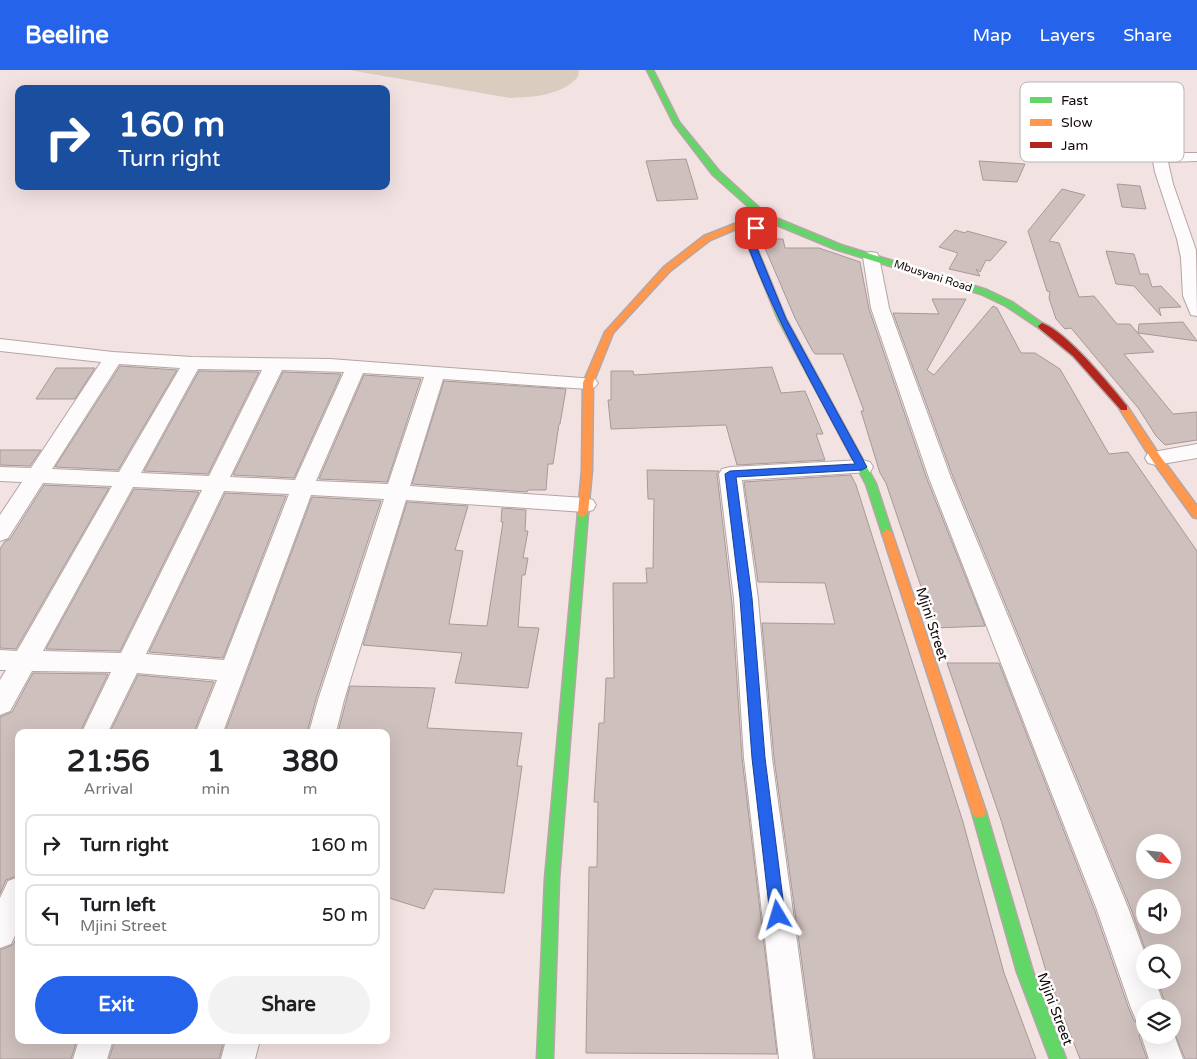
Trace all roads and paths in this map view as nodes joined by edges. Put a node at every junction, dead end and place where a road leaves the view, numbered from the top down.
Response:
1 (650, 70) edge
2 (1184, 157) edge
3 (1197, 157) edge
4 (1160, 162) edge
5 (763, 216) junction
6 (872, 257) junction
7 (1197, 311) edge
8 (0, 345) edge
9 (112, 358) junction
10 (192, 363) junction
11 (275, 364) junction
12 (356, 367) junction
13 (435, 372) junction
14 (588, 383) junction
15 (1197, 450) edge
16 (1156, 458) junction
17 (862, 467) junction
18 (0, 474) edge
19 (37, 475) junction
20 (126, 478) junction
21 (218, 484) junction
22 (303, 487) junction
23 (397, 492) junction
24 (585, 505) junction
25 (1197, 514) edge
26 (0, 534) edge
27 (12, 661) edge
28 (130, 663) junction
29 (233, 671) junction
30 (0, 704) edge
31 (97, 729) edge
32 (211, 729) edge
33 (323, 729) edge
34 (15, 900) edge
35 (0, 933) edge
36 (1145, 999) edge
37 (95, 1044) edge
38 (242, 1044) edge
39 (1161, 1044) edge
40 (90, 1059) edge
41 (238, 1059) edge
42 (545, 1059) edge
43 (796, 1059) edge
44 (1058, 1059) edge
45 (1166, 1059) edge

1 - 5 street, Mbusyani Road
2 - 3 street
4 - 7 street
5 - 6 street, Mbusyani Road
5 - 14 street
5 - 17 street, Mjini Street
6 - 16 street, Mbusyani Road
6 - 36 street
8 - 9 street
9 - 10 street
9 - 19 street
10 - 11 street
10 - 20 street
11 - 12 street
11 - 21 street
12 - 13 street
12 - 22 street
13 - 14 street
13 - 23 street
14 - 24 street
15 - 16 street
16 - 25 street, Mbusyani Road
17 - 43 street
17 - 44 street, Mjini Street
18 - 19 street
19 - 20 street
19 - 26 street
20 - 21 street
20 - 27 street
21 - 22 street
21 - 28 street
22 - 23 street
22 - 29 street
23 - 24 street
23 - 33 street
24 - 42 street
27 - 28 street
27 - 30 street
28 - 29 street
28 - 31 street
29 - 32 street
34 - 35 street
37 - 40 street
38 - 41 street
39 - 45 street

